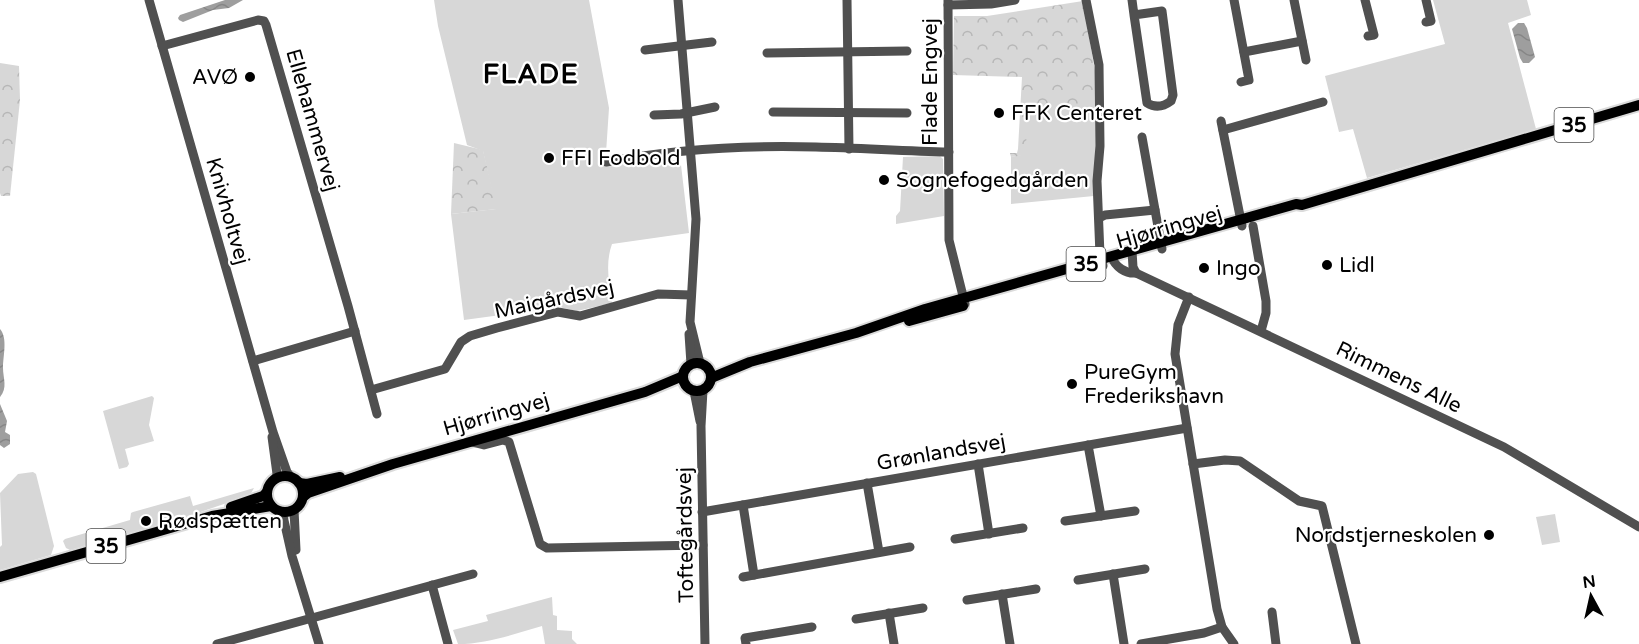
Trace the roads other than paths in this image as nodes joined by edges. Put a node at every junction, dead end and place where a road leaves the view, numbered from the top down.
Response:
1 (149, 0) edge
2 (678, 0) edge
3 (847, 0) edge
4 (1015, 0) edge
5 (1086, 0) edge
6 (1132, 0) edge
7 (1234, 0) edge
8 (1294, 0) edge
9 (1365, 0) edge
10 (1426, 0) edge
11 (948, 3) edge
12 (1134, 15) junction
13 (1426, 22) dead end
14 (1368, 36) dead end
15 (1302, 41) junction
16 (712, 42) dead end
17 (162, 46) junction
18 (681, 46) junction
19 (645, 50) dead end
20 (907, 51) dead end
21 (848, 52) junction
22 (1244, 52) junction
23 (767, 53) dead end
24 (1306, 60) dead end
25 (1240, 82) dead end
26 (1323, 102) dead end
27 (1639, 105) edge
28 (715, 107) dead end
29 (1639, 111) edge
30 (686, 112) junction
31 (773, 112) dead end
32 (848, 112) junction
33 (907, 113) dead end
34 (654, 116) dead end
35 (1142, 137) dead end
36 (1510, 145) junction
37 (849, 149) junction
38 (689, 150) junction
39 (949, 152) junction
40 (606, 162) dead end
41 (1155, 210) junction
42 (1099, 218) junction
43 (1245, 224) junction
44 (1161, 246) junction
45 (1132, 254) junction
46 (1107, 261) junction
47 (1136, 273) junction
48 (691, 295) junction
49 (1189, 297) junction
50 (964, 302) junction
51 (355, 331) junction
52 (1261, 331) junction
53 (253, 361) junction
54 (702, 368) junction
55 (692, 386) junction
56 (371, 390) junction
57 (377, 414) dead end
58 (1187, 428) junction
59 (273, 432) junction
60 (472, 442) junction
61 (1088, 444) junction
62 (978, 464) junction
63 (1193, 464) junction
64 (358, 475) junction
65 (276, 478) junction
66 (295, 480) junction
67 (867, 483) junction
68 (267, 492) junction
69 (303, 497) junction
70 (742, 505) junction
71 (275, 509) junction
72 (294, 510) junction
73 (1135, 511) dead end
74 (702, 512) junction
75 (212, 516) junction
76 (1101, 516) junction
77 (1065, 521) dead end
78 (1639, 527) edge
79 (1023, 528) dead end
80 (989, 534) junction
81 (955, 539) dead end
82 (703, 545) junction
83 (910, 547) dead end
84 (879, 552) junction
85 (295, 562) junction
86 (1145, 569) dead end
87 (473, 574) dead end
88 (1113, 574) junction
89 (754, 575) junction
90 (0, 576) edge
91 (743, 577) dead end
92 (1078, 580) dead end
93 (432, 585) junction
94 (1036, 589) dead end
95 (1002, 594) junction
96 (967, 600) dead end
97 (923, 608) dead end
98 (1272, 612) dead end
99 (889, 613) junction
100 (311, 618) junction
101 (855, 619) dead end
102 (812, 627) dead end
103 (1222, 627) junction
104 (217, 644) edge
105 (319, 644) edge
106 (448, 644) edge
107 (705, 644) edge
108 (746, 644) edge
109 (894, 644) edge
110 (1010, 644) edge
111 (1124, 644) edge
112 (1141, 644) edge
113 (1234, 644) edge
114 (1276, 644) edge
115 (1356, 644) edge

1 - 17 street, Knivholtvej
2 - 18 street
3 - 21 street
4 - 11 street
5 - 42 street
6 - 12 street
7 - 22 street
8 - 15 street
9 - 14 street
10 - 13 street
11 - 39 street, Flade Engvej
12 - 12 street
15 - 22 street
15 - 24 street
16 - 18 street
17 - 51 street, Ellehammervej
17 - 53 street, Knivholtvej
18 - 19 street
18 - 30 street
20 - 21 street
21 - 23 street
21 - 32 street
22 - 25 street
26 - 43 street
27 - 36 main road, Hjørringvej / 35
28 - 30 street
29 - 36 main road, Hjørringvej / 35
30 - 34 street
30 - 38 street
31 - 32 street
32 - 33 street
32 - 37 street
35 - 41 street
36 - 43 main road, Hjørringvej / 35
37 - 38 street
37 - 39 street
38 - 40 street
38 - 48 street
39 - 50 street, Flade Engvej
41 - 42 street
41 - 44 street
42 - 46 street
43 - 44 main road, Hjørringvej / 35
43 - 52 street
44 - 45 main road, Hjørringvej / 35
45 - 46 main road, Hjørringvej / 35
45 - 47 street
46 - 47 street, Rimmens Alle
46 - 50 main road, Hjørringvej / 35
47 - 49 street, Rimmens Alle
48 - 54 street
48 - 56 street, Maigårdsvej
49 - 52 street, Rimmens Alle
49 - 58 street
50 - 54 main road, Hjørringvej / 35
51 - 53 street
51 - 56 street, Ellehammervej
52 - 78 street, Rimmens Alle
53 - 59 street, Knivholtvej
54 - 55 main road
54 - 55 main road
55 - 60 main road, Hjørringvej
55 - 74 street, Toftegårdsvej
56 - 57 street, Ellehammervej
58 - 61 street, Grønlandsvej
58 - 63 street
59 - 65 street, Knivholtvej
59 - 66 street, Knivholtvej
60 - 64 main road, Hjørringvej
60 - 82 street
61 - 62 street, Grønlandsvej
61 - 76 street
62 - 67 street, Grønlandsvej
62 - 80 street
63 - 103 street
63 - 115 street
64 - 66 main road, Hjørringvej
64 - 69 main road, Hjørringvej
65 - 66 main road
65 - 68 main road
66 - 69 main road
67 - 70 street, Grønlandsvej
67 - 84 street
68 - 71 main road
68 - 75 main road, 35
69 - 72 main road
70 - 74 street, Grønlandsvej
70 - 89 street
71 - 72 main road, 35
71 - 75 main road, 35
71 - 85 street
72 - 85 street
73 - 76 street
74 - 82 street, Toftegårdsvej
75 - 90 main road, 35
76 - 77 street
79 - 80 street
80 - 81 street
82 - 107 street, Toftegårdsvej
83 - 84 street
84 - 89 street
85 - 100 street
86 - 88 street
87 - 93 street
88 - 92 street
88 - 111 street
89 - 91 street
93 - 100 street
93 - 106 street
94 - 95 street
95 - 96 street
95 - 110 street
97 - 99 street
98 - 114 street
99 - 101 street
99 - 109 street
100 - 104 street
100 - 105 street
102 - 108 street
103 - 112 street
103 - 113 street

